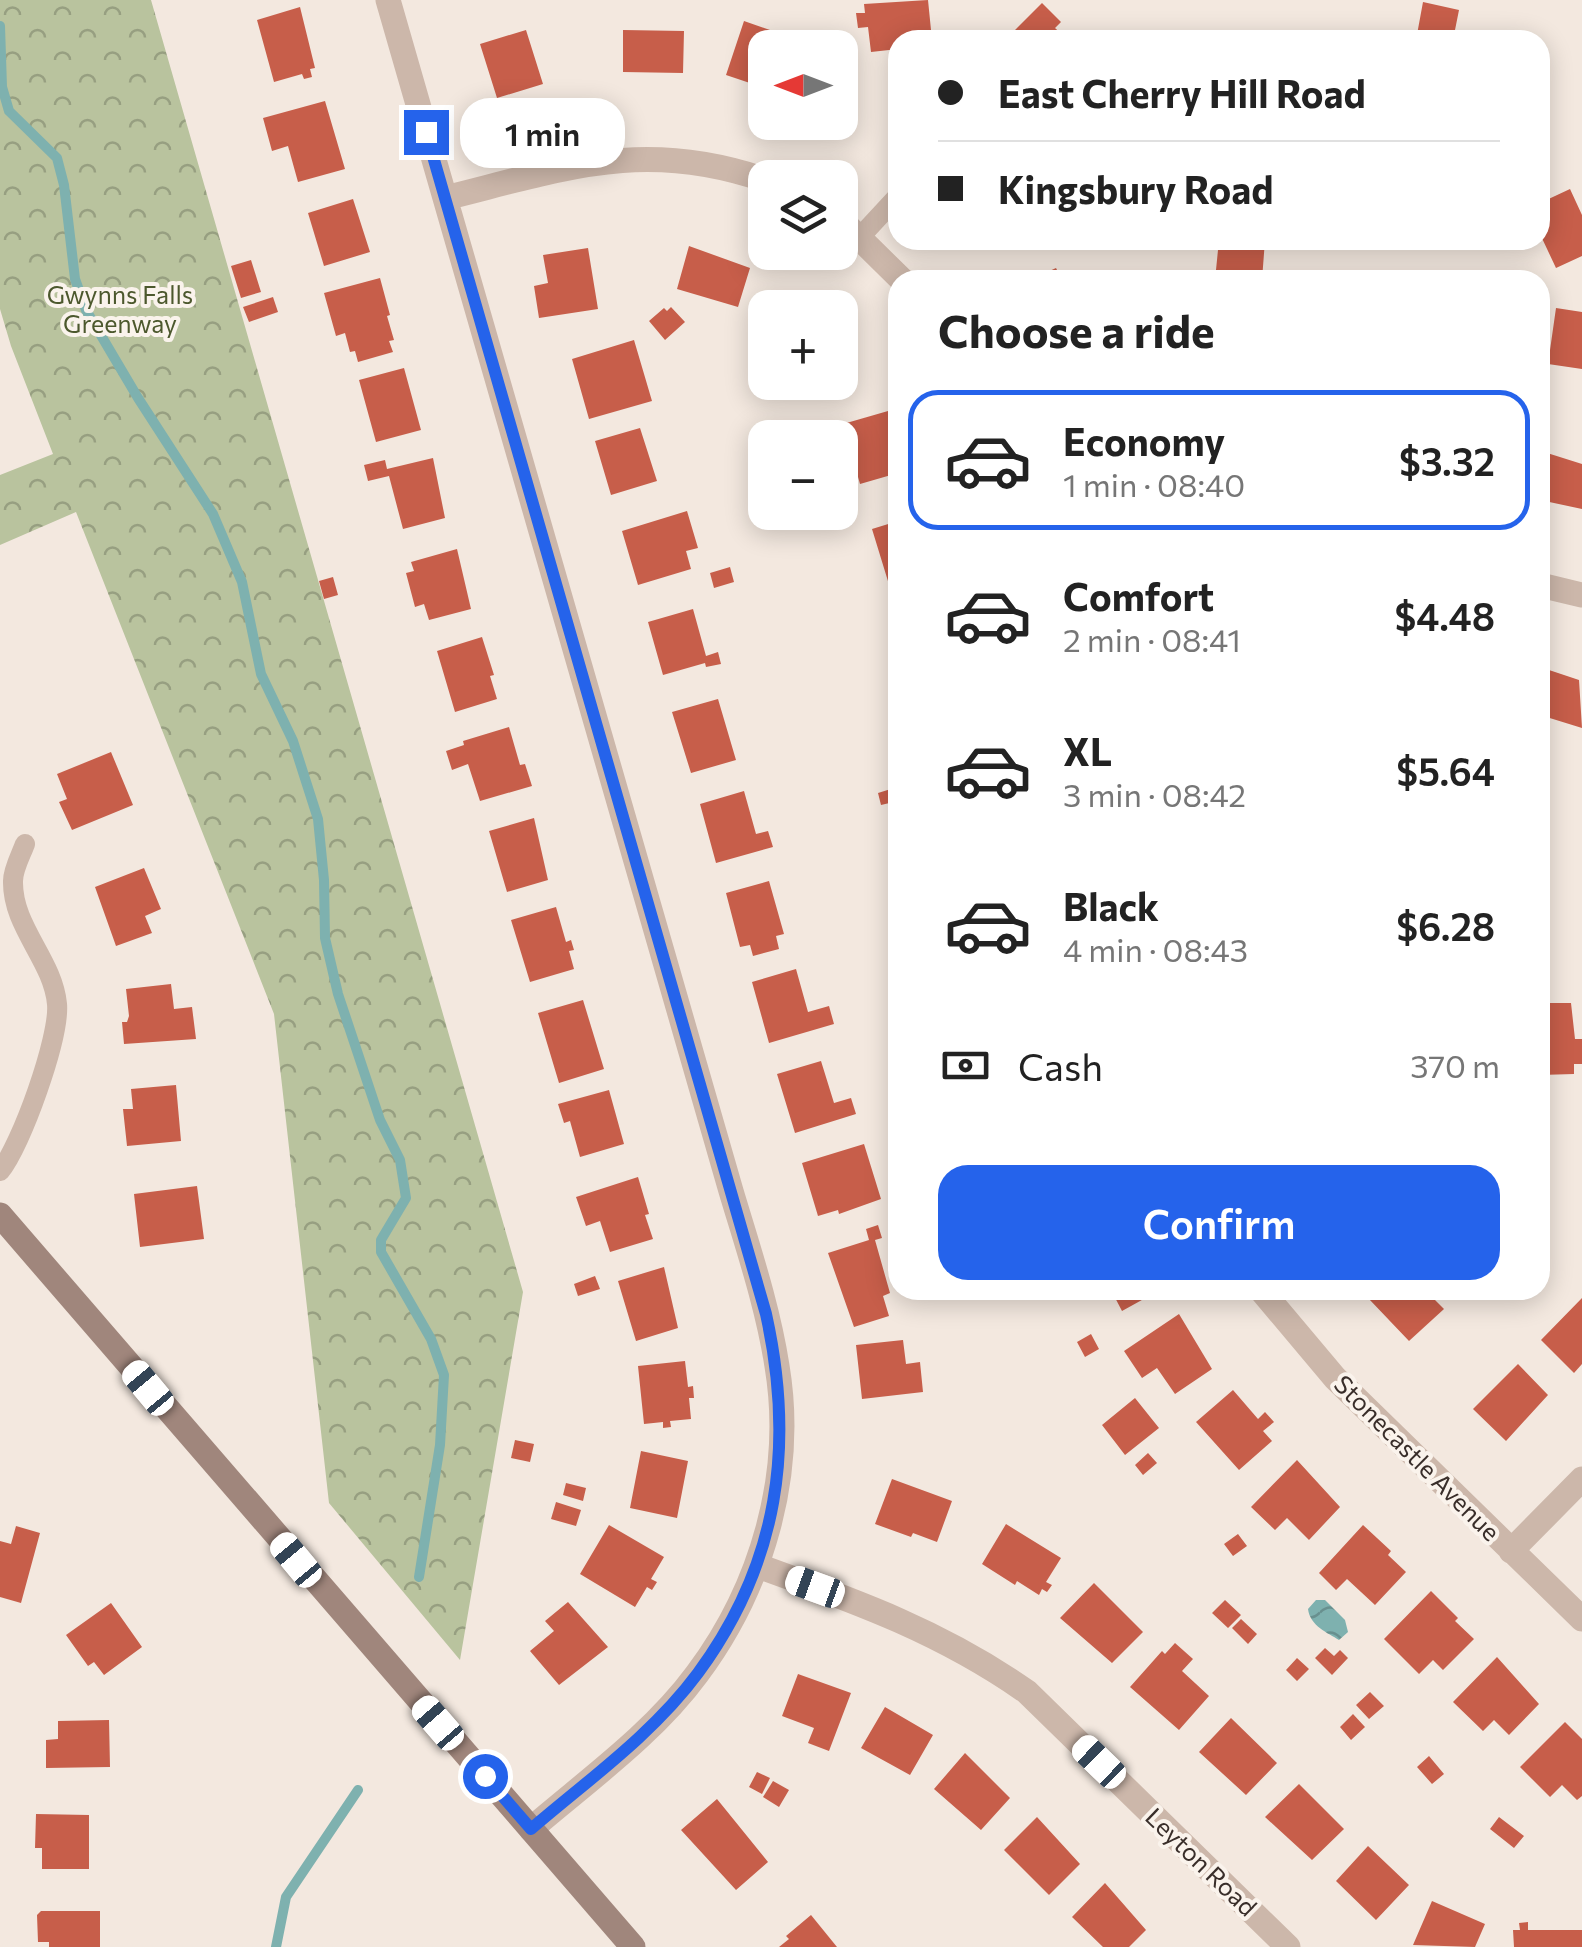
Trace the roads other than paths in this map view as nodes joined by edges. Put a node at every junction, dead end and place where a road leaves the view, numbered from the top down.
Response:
1 (388, 0) edge
2 (748, 175) edge
3 (445, 198) junction
4 (888, 207) edge
5 (860, 237) joint
6 (892, 270) edge
7 (1550, 588) edge
8 (1582, 595) edge
9 (25, 844) dead end
10 (0, 1171) edge
11 (0, 1215) edge
12 (1269, 1300) edge
13 (1582, 1479) edge
14 (1511, 1550) junction
15 (758, 1566) junction
16 (1582, 1619) edge
17 (531, 1829) junction
18 (633, 1947) edge
19 (1288, 1947) edge

1 - 3 street
2 - 3 street
3 - 15 street
4 - 5 lane
5 - 6 street
7 - 8 street
9 - 10 lane
11 - 17 main road
12 - 14 street, Stonecastle Avenue
13 - 14 street
14 - 16 street, Stonecastle Avenue
15 - 17 street
15 - 19 street, Leyton Road
17 - 18 main road

